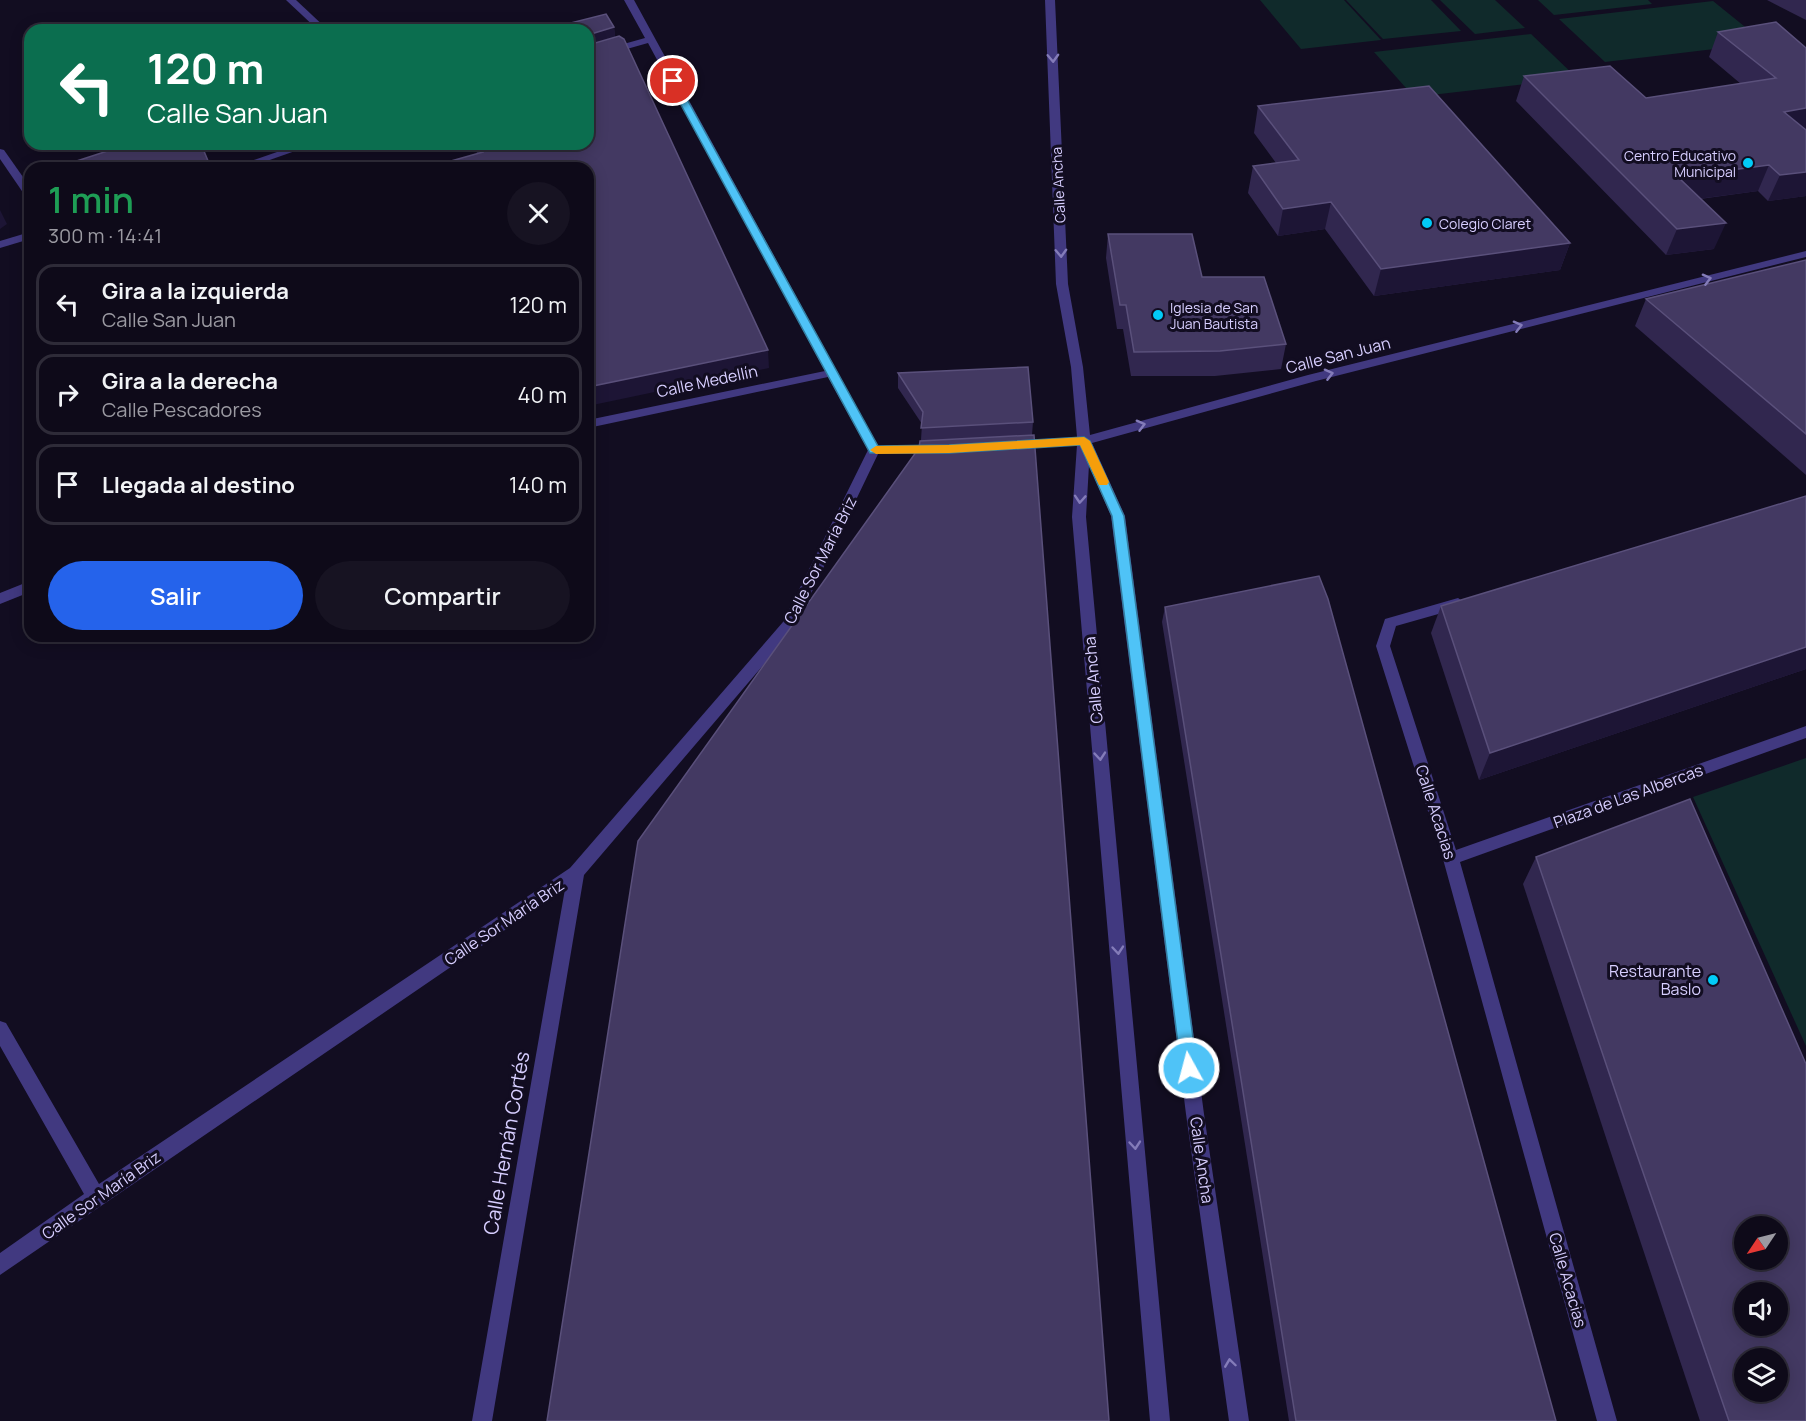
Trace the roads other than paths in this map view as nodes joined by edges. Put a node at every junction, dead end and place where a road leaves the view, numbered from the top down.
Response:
1 (291, 0) edge
2 (629, 0) edge
3 (1050, 0) edge
4 (317, 24) edge
5 (650, 39) junction
6 (594, 55) edge
7 (292, 150) edge
8 (0, 152) edge
9 (255, 162) edge
10 (24, 186) edge
11 (24, 237) edge
12 (0, 245) edge
13 (1806, 254) edge
14 (832, 373) junction
15 (594, 423) edge
16 (1084, 441) junction
17 (1005, 446) edge
18 (949, 449) edge
19 (874, 450) junction
20 (24, 589) edge
21 (0, 599) edge
22 (1469, 599) edge
23 (1806, 732) edge
24 (1451, 859) junction
25 (576, 873) junction
26 (0, 1029) edge
27 (96, 1197) junction
28 (0, 1265) edge
29 (482, 1421) edge
30 (1160, 1421) edge
31 (1239, 1421) edge
32 (1607, 1421) edge

1 - 4 street
2 - 5 street
3 -> 16 street, Calle Ancha
5 - 6 street
5 - 14 street
7 - 9 street
8 - 10 street
11 - 12 street
16 -> 13 street, Calle San Juan
14 - 15 street, Calle Medellín
14 - 19 street
16 - 17 street, Calle San Juan
16 -> 30 street, Calle Ancha
31 -> 16 street, Calle Ancha
18 - 19 street
19 - 25 street, Calle Sor María Briz
20 - 21 street
22 - 24 street, Calle Acacias
23 - 24 street, Plaza de Las Albercas
24 - 32 street, Calle Acacias
25 - 27 street, Calle Sor María Briz
25 - 29 street, Calle Hernán Cortés
26 - 27 street
27 - 28 street, Calle Sor María Briz

